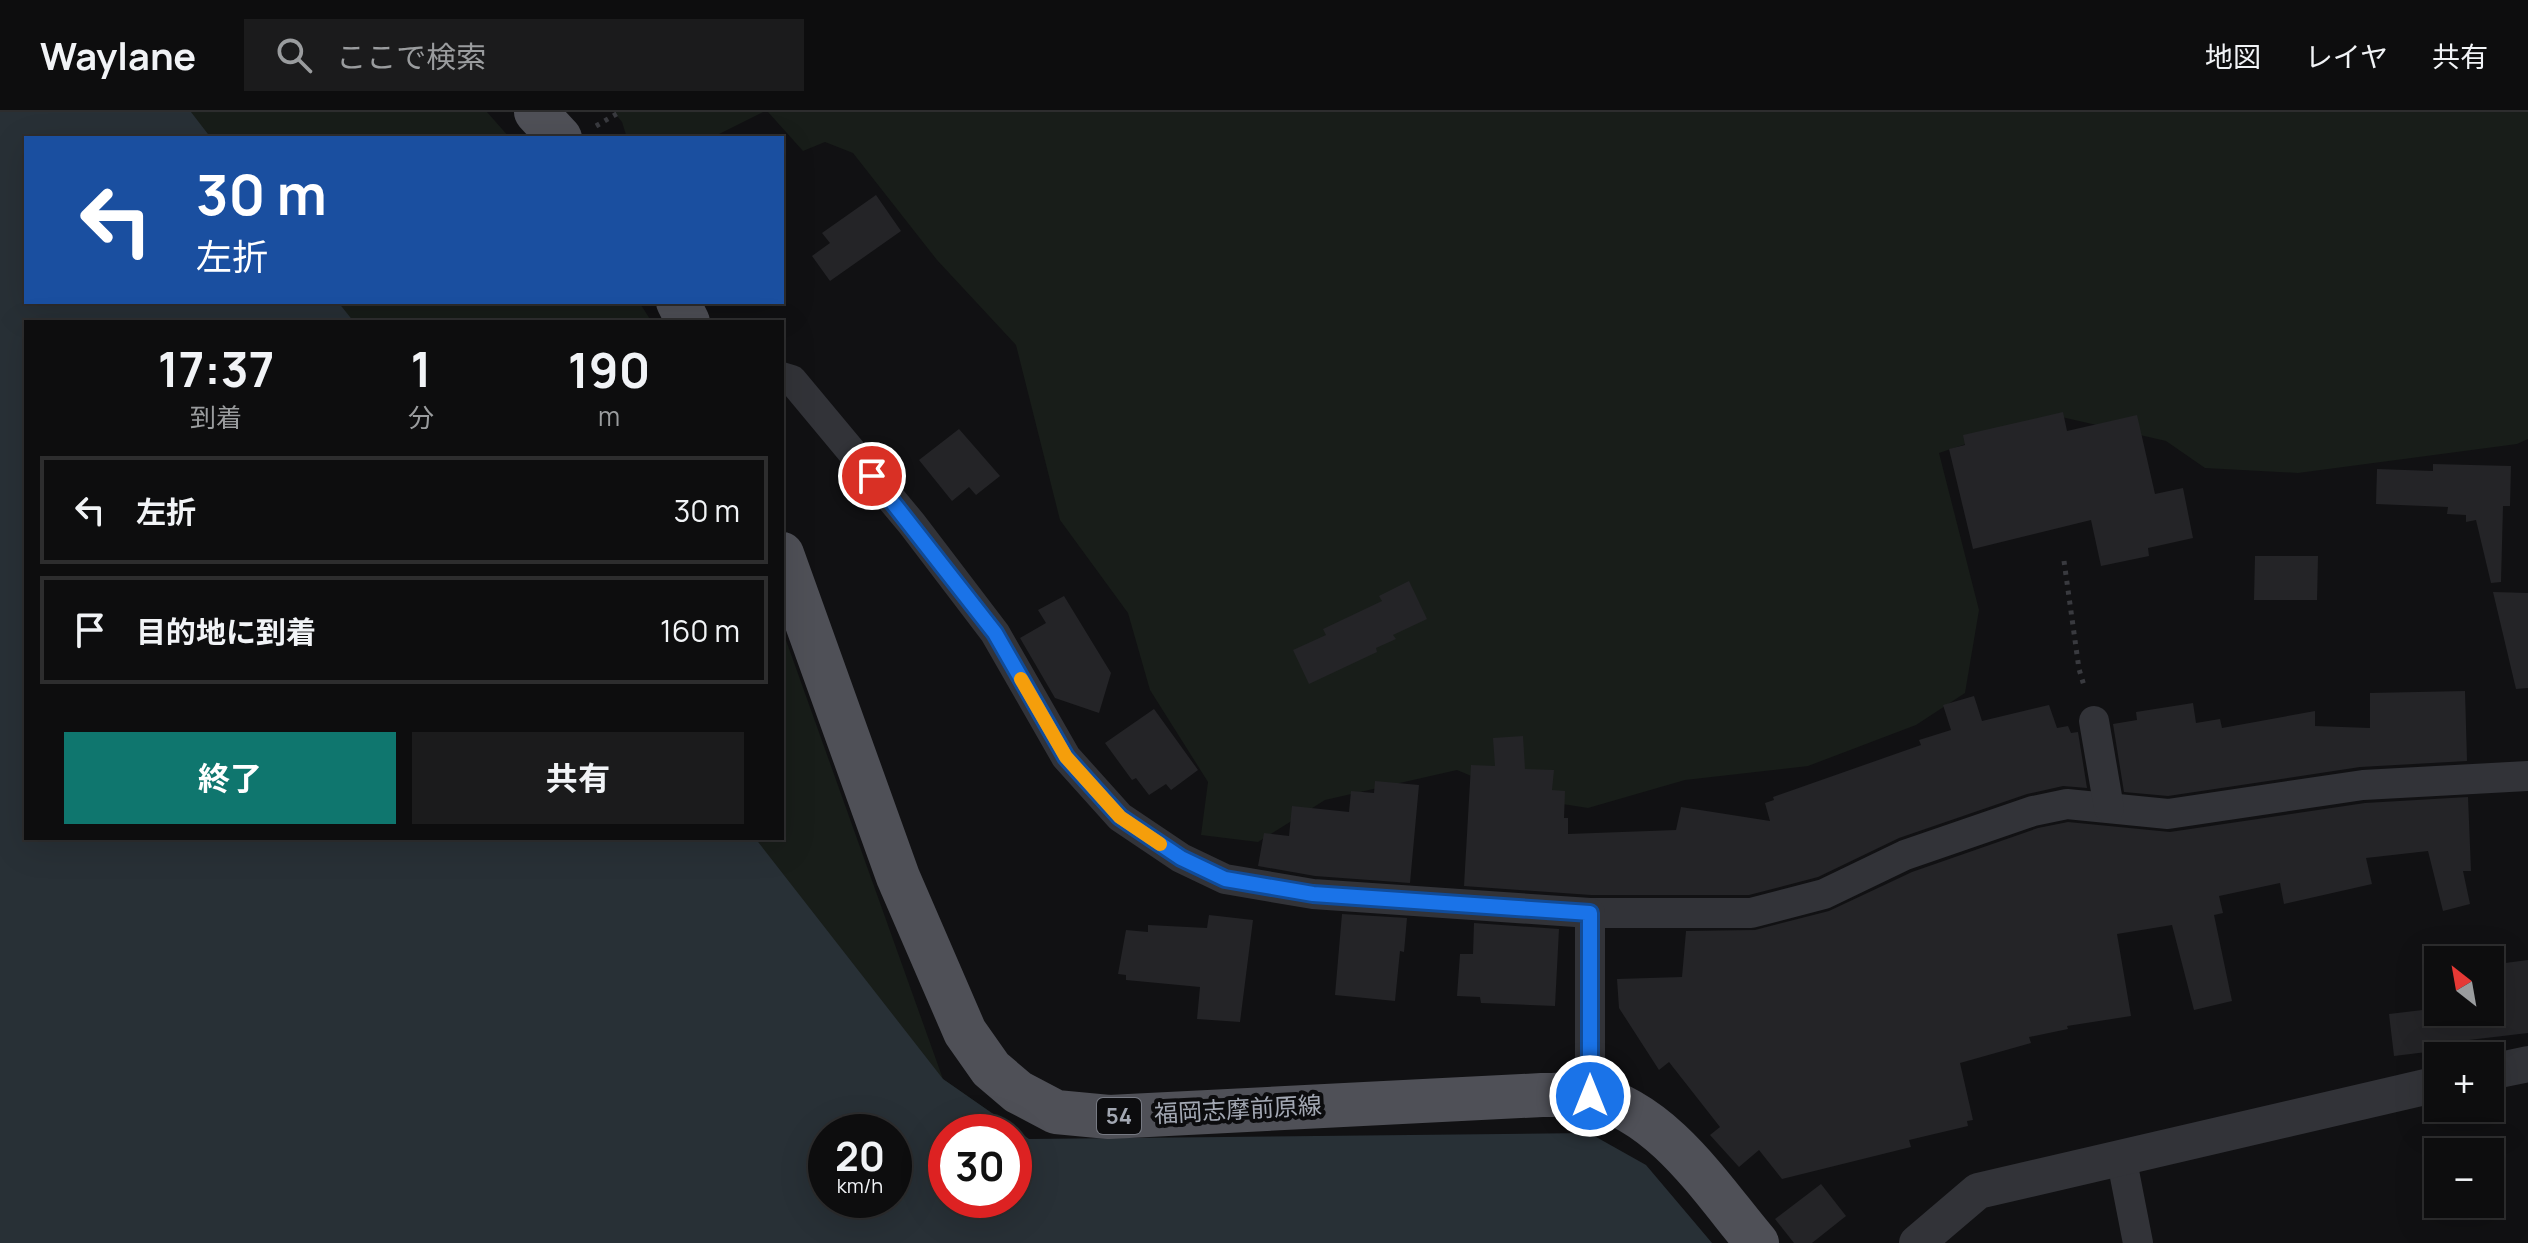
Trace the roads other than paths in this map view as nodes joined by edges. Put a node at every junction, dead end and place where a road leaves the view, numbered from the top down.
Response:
1 (536, 112) edge
2 (558, 136) edge
3 (784, 378) edge
4 (784, 560) edge
5 (2094, 721) road end
6 (2528, 776) edge
7 (2109, 808) junction
8 (1590, 913) junction
9 (2528, 1064) edge
10 (2504, 1069) edge
11 (2424, 1087) edge
12 (1590, 1096) junction
13 (2121, 1156) junction
14 (1757, 1243) edge
15 (1917, 1243) edge
16 (2138, 1243) edge

1 - 2 main road
3 - 8 street
4 - 12 main road, 福岡志摩前原線 / 54
5 - 7 street
6 - 7 street
7 - 8 street
8 - 12 street
9 - 10 street
11 - 13 street
12 - 14 main road, 福岡志摩前原線 / 54
13 - 15 street
13 - 16 street

